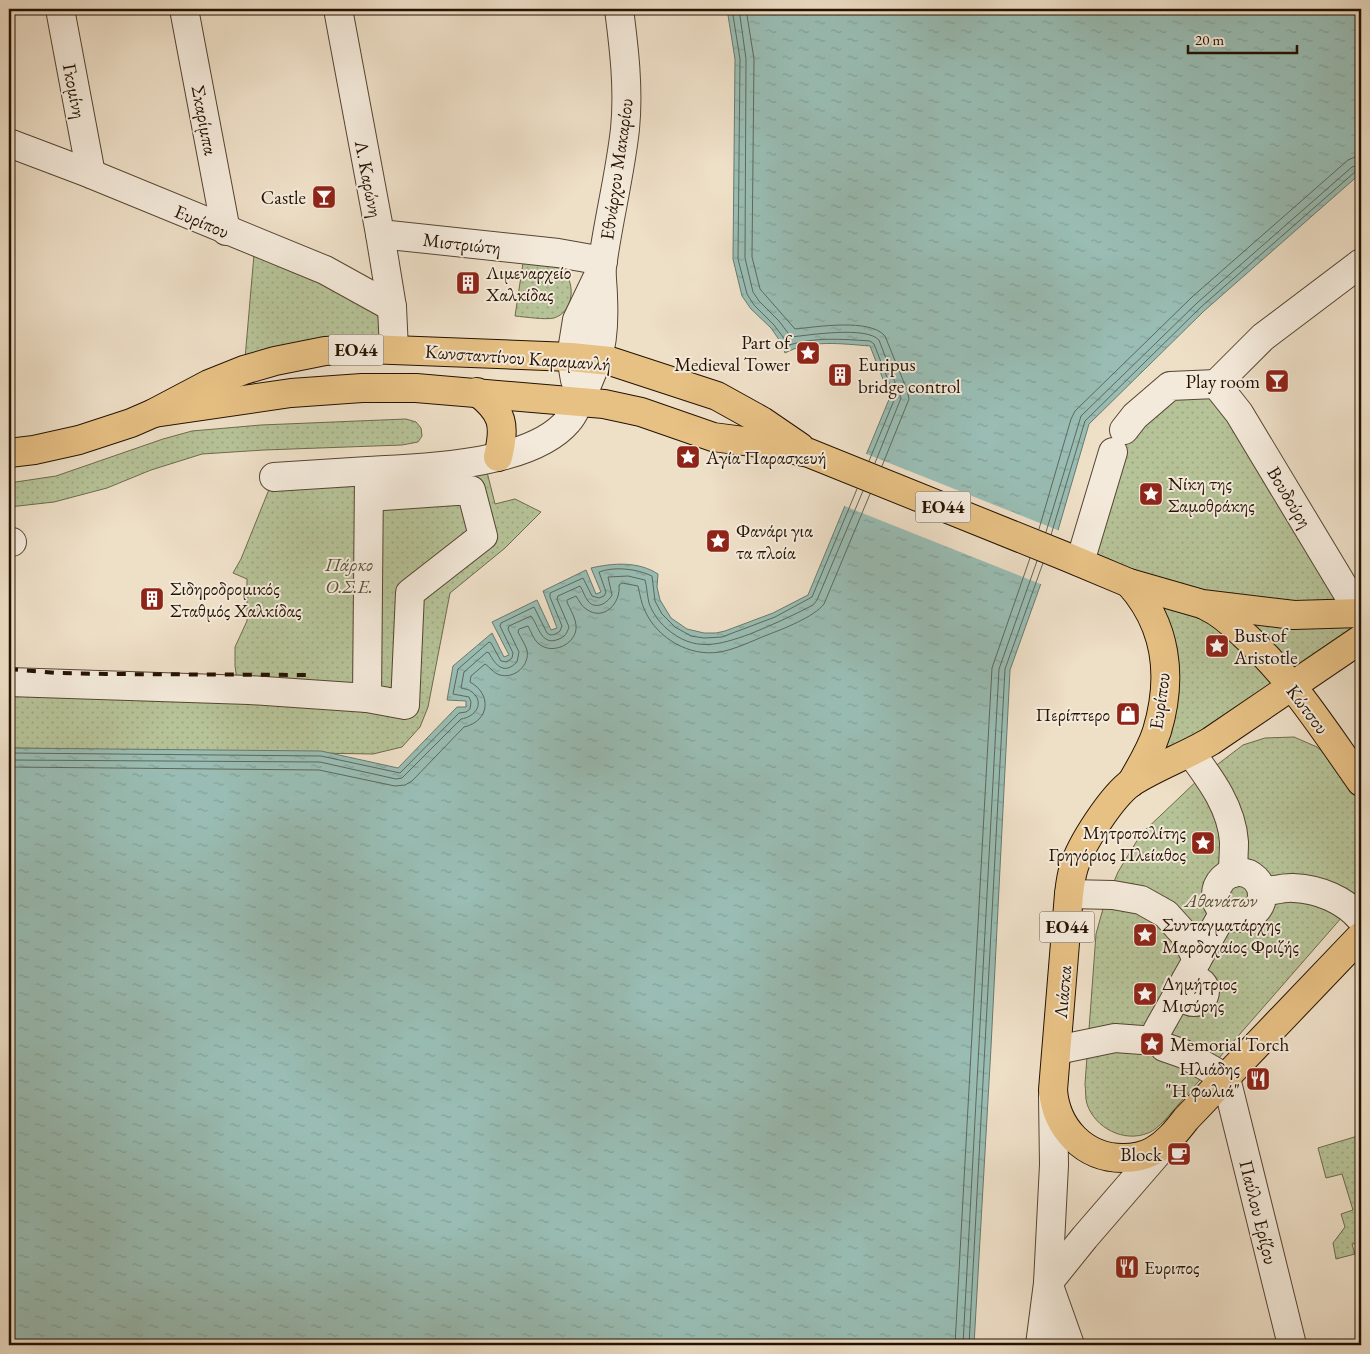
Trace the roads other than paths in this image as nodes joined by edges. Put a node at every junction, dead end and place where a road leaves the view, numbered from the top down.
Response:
1 (60, 9) edge
2 (184, 9) edge
3 (338, 9) edge
4 (619, 9) edge
5 (9, 143) edge
6 (91, 174) junction
7 (226, 231) junction
8 (380, 234) junction
9 (1361, 263) edge
10 (602, 265) junction
11 (392, 307) junction
12 (394, 350) junction
13 (571, 357) junction
14 (597, 359) junction
15 (1216, 384) junction
16 (477, 392) junction
17 (579, 400) junction
18 (154, 413) junction
19 (9, 453) edge
20 (814, 455) junction
21 (498, 457) junction
22 (274, 477) dead end
23 (369, 484) junction
24 (1074, 559) junction
25 (1129, 583) junction
26 (1202, 604) junction
27 (1361, 622) edge
28 (9, 682) edge
29 (1292, 686) junction
30 (368, 698) junction
31 (1191, 753) junction
32 (1361, 782) edge
33 (1131, 783) junction
34 (1232, 873) junction
35 (1262, 892) junction
36 (1069, 894) junction
37 (1224, 912) junction
38 (1361, 919) edge
39 (1361, 936) edge
40 (1197, 960) junction
41 (1154, 1039) junction
42 (1057, 1050) junction
43 (1226, 1078) junction
44 (1053, 1090) junction
45 (1171, 1138) junction
46 (1048, 1284) junction
47 (1040, 1345) edge
48 (1070, 1345) edge
49 (1292, 1345) edge

1 - 6 street, Γκομίνη
2 - 7 street, Σκαρίμπα
3 - 8 street, Λ. Καρώνη
4 - 10 street, Εθνάρχου Μακαρίου
5 - 6 street, Ευρίπου
6 - 7 street, Ευρίπου
7 - 11 street, Ευρίπου
8 - 10 street, Μιστριώτη
8 - 11 street, Λ. Καρώνη
9 - 15 street
10 - 13 street, Εθνάρχου Μακαρίου
10 - 14 street, Εθνάρχου Μακαρίου
11 - 12 street, Λ. Καρώνη
12 - 13 main road, Κωνσταντίνου Καραμανλή / ΕΟ44
12 - 18 main road, Κωνσταντίνου Καραμανλή / ΕΟ44
13 - 14 main road, Κωνσταντίνου Καραμανλή / ΕΟ44
13 - 17 street, Εθνάρχου Μακαρίου
14 - 17 street, Εθνάρχου Μακαρίου
14 - 20 main road, Κωνσταντίνου Καραμανλή / ΕΟ44
15 - 24 street
15 - 27 street, Βουδούρη
16 - 17 main road, Κωνσταντίνου Καραμανλή / ΕΟ44
16 - 18 main road, Κωνσταντίνου Καραμανλή / ΕΟ44
16 - 21 main road
17 - 20 main road, Κωνσταντίνου Καραμανλή / ΕΟ44
17 - 21 street
18 - 19 main road, Κωνσταντίνου Καραμανλή / ΕΟ44
20 - 24 main road, ΕΟ44
21 - 23 street
22 - 23 street
23 - 30 street
23 - 30 street
24 - 25 main road, ΕΟ44
25 - 26 main road, ΕΟ44
25 - 33 main road, Ευρίπου / ΕΟ44
26 - 27 main road, ΕΟ44
26 - 29 main road, Κώτσου / ΕΟ44
27 - 29 main road, ΕΟ44
28 - 30 street
29 - 31 main road, Λιάσκα / ΕΟ44
29 - 32 main road, Κώτσου / ΕΟ44
31 - 33 main road, Λιάσκα / ΕΟ44
31 - 34 street
33 - 36 main road, Λιάσκα / ΕΟ44
34 - 35 street
34 - 37 street
35 - 37 street
35 - 38 street
36 - 40 street
36 - 42 main road, Λιάσκα / ΕΟ44
37 - 40 street
39 - 43 main road, ΕΟ44
40 - 41 street
41 - 42 street
41 - 43 street
42 - 44 main road, Λιάσκα / ΕΟ44
43 - 45 main road, ΕΟ44
43 - 49 street, Παύλου Ερίζου
44 - 45 main road, ΕΟ44
44 - 46 street, Λιάσκα
45 - 46 street
46 - 47 street
46 - 48 street, Λιάσκα

